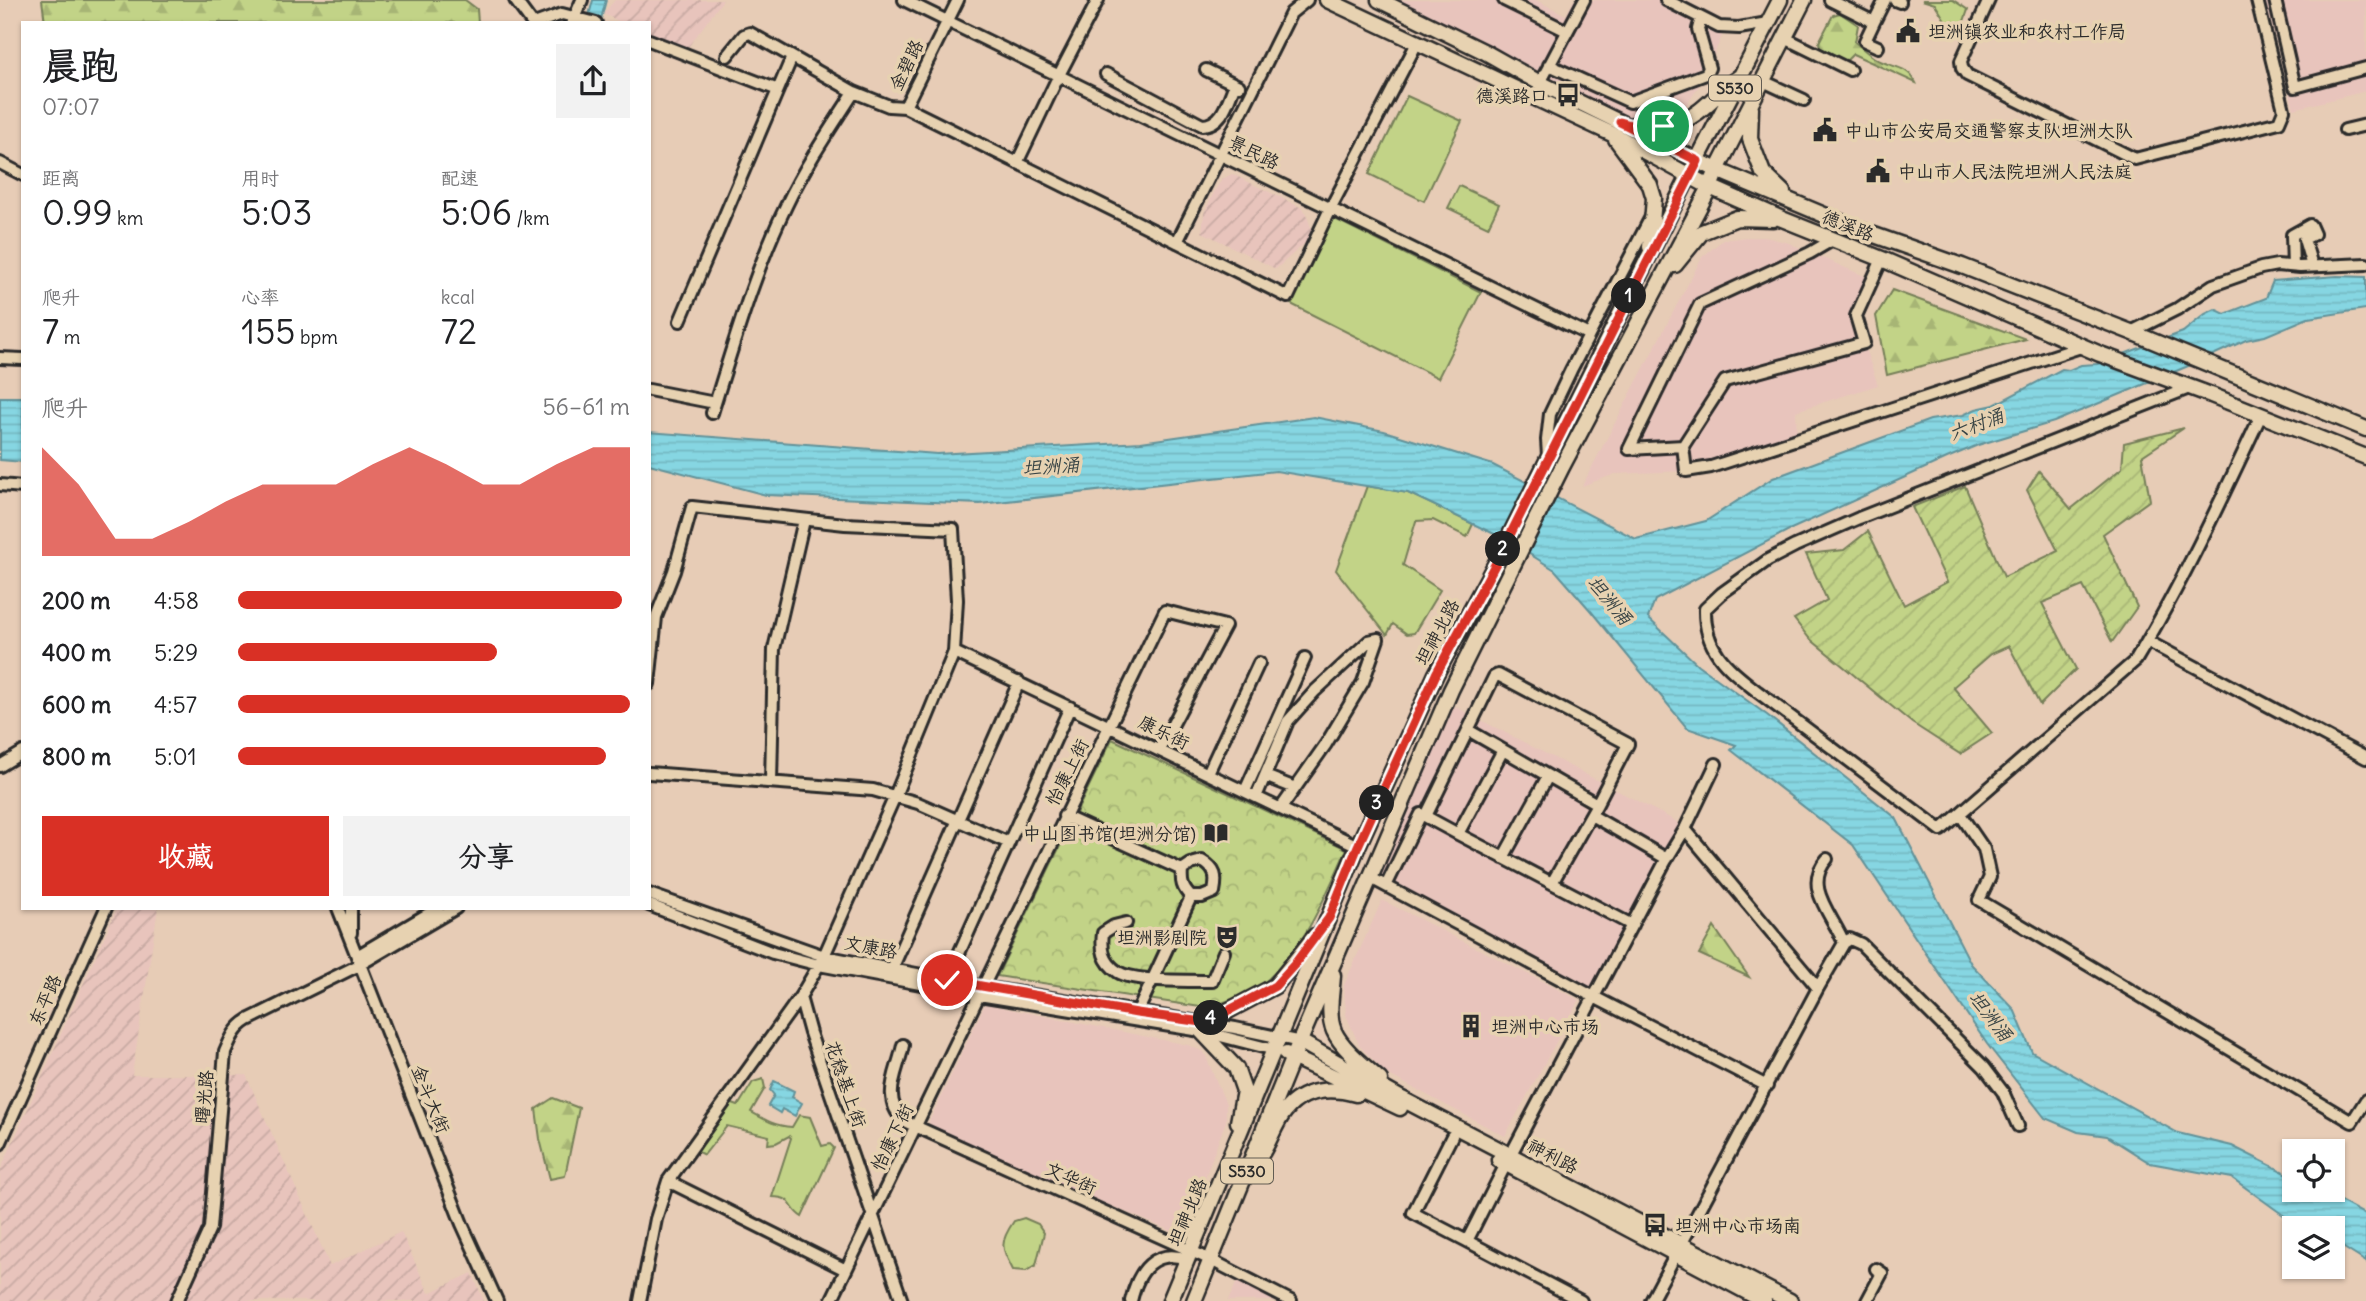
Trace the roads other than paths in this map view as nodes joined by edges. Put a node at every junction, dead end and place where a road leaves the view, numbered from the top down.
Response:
1 (515, 0) edge
2 (582, 0) edge
3 (904, 0) edge
4 (958, 0) edge
5 (1098, 0) edge
6 (1307, 0) edge
7 (1327, 0) edge
8 (1380, 0) edge
9 (1504, 0) edge
10 (1584, 0) edge
11 (1666, 0) edge
12 (1780, 0) edge
13 (1804, 0) edge
14 (1830, 0) edge
15 (1885, 0) edge
16 (1989, 0) edge
17 (2257, 0) edge
18 (2275, 0) edge
19 (1701, 18) junction
20 (573, 20) edge
21 (533, 21) edge
22 (541, 21) edge
23 (947, 21) junction
24 (1874, 22) junction
25 (1768, 23) junction
26 (1567, 31) junction
27 (1784, 38) junction
28 (651, 41) edge
29 (1417, 43) junction
30 (1878, 47) dead end
31 (727, 56) dead end
32 (792, 57) junction
33 (1549, 65) junction
34 (2366, 68) edge
35 (1206, 69) dead end
36 (1850, 71) dead end
37 (1106, 74) dead end
38 (1743, 74) junction
39 (1059, 75) junction
40 (1763, 80) junction
41 (1540, 83) junction
42 (1235, 84) junction
43 (778, 90) junction
44 (854, 92) junction
45 (1251, 92) junction
46 (1804, 100) dead end
47 (1159, 102) junction
48 (1751, 104) junction
49 (905, 107) junction
50 (1150, 120) junction
51 (2366, 125) edge
52 (1617, 129) junction
53 (2345, 130) dead end
54 (1220, 155) junction
55 (1698, 161) junction
56 (0, 163) edge
57 (1017, 163) junction
58 (1717, 170) junction
59 (21, 174) edge
60 (1689, 176) junction
61 (1710, 187) junction
62 (1788, 198) junction
63 (1330, 209) junction
64 (1654, 211) junction
65 (1782, 219) junction
66 (1834, 239) junction
67 (1177, 242) junction
68 (1649, 257) junction
69 (1882, 259) junction
70 (2366, 264) edge
71 (2293, 266) junction
72 (2312, 266) junction
73 (1654, 290) junction
74 (680, 321) dead end
75 (2131, 332) junction
76 (1589, 335) junction
77 (2084, 346) junction
78 (0, 358) edge
79 (21, 359) edge
80 (2182, 386) junction
81 (651, 391) edge
82 (2261, 415) junction
83 (2366, 429) edge
84 (1683, 446) junction
85 (2366, 457) edge
86 (1548, 459) junction
87 (0, 485) edge
88 (21, 487) edge
89 (804, 520) junction
90 (2147, 641) junction
91 (954, 652) junction
92 (1305, 658) dead end
93 (1259, 663) dead end
94 (651, 665) edge
95 (1019, 682) junction
96 (1070, 707) junction
97 (1109, 726) junction
98 (1468, 730) junction
99 (1159, 750) junction
100 (1503, 750) junction
101 (21, 753) edge
102 (2366, 758) edge
103 (1716, 764) dead end
104 (0, 766) edge
105 (651, 773) edge
106 (1208, 773) junction
107 (1265, 776) junction
108 (1548, 776) junction
109 (771, 782) junction
110 (1295, 788) junction
111 (1245, 791) junction
112 (895, 796) junction
113 (1256, 797) junction
114 (1597, 804) junction
115 (1281, 808) junction
116 (1960, 814) junction
117 (1591, 815) junction
118 (1064, 816) junction
119 (1426, 816) junction
120 (958, 820) junction
121 (1685, 829) junction
122 (1458, 834) junction
123 (1009, 843) junction
124 (1358, 846) junction
125 (1503, 858) junction
126 (1667, 859) junction
127 (1827, 859) dead end
128 (1182, 870) junction
129 (1369, 877) junction
130 (1552, 883) junction
131 (1386, 886) junction
132 (651, 895) edge
133 (1191, 897) junction
134 (651, 906) edge
135 (105, 910) edge
136 (339, 910) edge
137 (352, 910) edge
138 (442, 911) edge
139 (1329, 918) junction
140 (1126, 923) dead end
141 (1632, 925) junction
142 (351, 940) junction
143 (1844, 943) junction
144 (1224, 952) dead end
145 (821, 960) junction
146 (1334, 960) junction
147 (358, 961) junction
148 (892, 969) junction
149 (1153, 979) junction
150 (947, 980) junction
151 (1818, 988) junction
152 (982, 991) junction
153 (800, 997) junction
154 (1594, 997) junction
155 (1137, 1013) junction
156 (1201, 1026) junction
157 (1301, 1042) junction
158 (1278, 1043) junction
159 (903, 1045) dead end
160 (1293, 1057) junction
161 (1767, 1086) junction
162 (2366, 1100) edge
163 (1398, 1102) junction
164 (2018, 1126) dead end
165 (916, 1127) junction
166 (1452, 1136) junction
167 (0, 1144) edge
168 (1233, 1152) junction
169 (1508, 1160) junction
170 (1244, 1177) junction
171 (668, 1181) junction
172 (873, 1218) junction
173 (1467, 1241) junction
174 (1679, 1249) junction
175 (1189, 1255) junction
176 (1210, 1260) junction
177 (1876, 1269) dead end
178 (846, 1270) junction
179 (177, 1301) edge
180 (496, 1301) edge
181 (640, 1301) edge
182 (831, 1301) edge
183 (902, 1301) edge
184 (1131, 1301) edge
185 (1170, 1301) edge
186 (1194, 1301) edge
187 (1291, 1301) edge
188 (1581, 1301) edge
189 (1651, 1301) edge
190 (1764, 1301) edge
191 (1790, 1301) edge
192 (1867, 1301) edge

1 - 21 street
2 - 20 street
3 - 23 street, 景民路
4 - 23 street, 金碧路
5 - 39 street
6 - 45 street
7 - 29 main road, 德溪路
8 - 41 main road, 德溪路
9 - 26 street
10 - 26 street
11 - 19 street
12 - 25 main road, 坦神北路 / S530
13 - 27 main road, S530
14 - 24 street
15 - 24 street
16 - 17 street
18 - 34 street
19 - 25 street
19 - 33 street
20 - 22 street
23 - 39 street, 景民路
23 - 49 street, 金碧路
24 - 30 street
25 - 38 main road, 坦神北路 / S530
26 - 33 street
27 - 36 street
27 - 40 main road, S530
28 - 43 street
29 - 52 main road, 德溪路
29 - 63 street
31 - 32 street
32 - 43 street
32 - 44 street
33 - 41 street
35 - 42 street
37 - 47 street
38 - 52 main road
38 - 55 main road, 坦神北路 / S530
39 - 50 street, 景民路
39 - 57 street
40 - 46 street
40 - 48 main road, S530
41 - 52 main road, 德溪路
42 - 45 street
42 - 47 street
43 - 74 street
44 - 49 street
44 - 81 street
45 - 54 street
47 - 50 street
48 - 58 main road, S530
48 - 62 main road
49 - 57 street
50 - 54 street, 景民路
51 - 53 street
52 - 55 main road, 德溪路
52 - 60 main road, 德溪路
52 - 64 main road
54 - 63 street, 景民路
54 - 67 street
55 - 58 main road, 德溪路
55 - 60 main road, 坦神北路 / S530
56 - 59 street
57 - 67 street
58 - 61 main road
58 - 62 main road, 德溪路
60 - 61 main road, 德溪路
60 - 68 main road, 坦神北路 / S530
61 - 65 main road, 德溪路
61 - 73 main road, S530
62 - 75 main road, 德溪路
63 - 67 street
63 - 76 street, 景民路
64 - 68 main road
64 - 76 street
65 - 66 main road, 德溪路
65 - 73 main road
66 - 69 main road, 德溪路
66 - 84 street
68 - 86 main road, 坦神北路 / S530
69 - 77 main road, 德溪路
69 - 84 street
70 - 72 street
71 - 72 street
71 - 72 street
71 - 75 street
73 - 129 main road, S530
75 - 83 main road, 德溪路
76 - 86 street
77 - 80 main road, 德溪路
77 - 84 street
78 - 79 street
80 - 82 main road, 德溪路
80 - 116 street
82 - 85 main road, 德溪路
82 - 90 street
86 - 124 main road, 坦神北路 / S530
87 - 88 street
89 - 91 street
89 - 94 street
89 - 109 street
90 - 102 street
90 - 116 street
91 - 95 street, 康乐街
91 - 112 street
92 - 111 street
93 - 106 street
95 - 96 street, 康乐街
95 - 120 street
96 - 97 street, 康乐街
96 - 123 street
97 - 99 street, 康乐街
97 - 99 street, 怡康上街
97 - 118 street, 怡康上街
98 - 100 street
98 - 114 street
98 - 119 street
99 - 106 street, 康乐街
100 - 108 street
100 - 122 street
101 - 104 street
103 - 121 street
105 - 109 street
106 - 111 street, 康乐街
107 - 110 street
107 - 110 street
107 - 113 street
108 - 114 street
108 - 125 street
109 - 112 street
110 - 115 street
111 - 113 street, 康乐街
112 - 120 street
112 - 145 street
113 - 115 street, 康乐街
114 - 117 street
115 - 124 street, 康乐街
116 - 162 street
117 - 126 street
117 - 130 street
118 - 128 street
118 - 152 street, 怡康上街
119 - 122 street
119 - 131 street
120 - 123 street
120 - 148 street
121 - 126 street
121 - 151 street
122 - 125 street
123 - 150 street
124 - 139 main road, 坦神北路 / S530
125 - 130 street
126 - 141 street
127 - 143 street
128 - 133 street
128 - 133 street
129 - 131 street
129 - 146 main road, S530
130 - 141 street
131 - 154 street
132 - 145 street, 文康路
133 - 149 street
134 - 145 street
135 - 167 street, 东平路
136 - 142 street, 金斗大街
137 - 142 street
138 - 147 street, 曙光路
139 - 156 main road
139 - 158 main road, 坦神北路 / S530
140 - 149 street
141 - 154 street
142 - 147 street, 金斗大街
143 - 151 street
143 - 164 street
144 - 149 street
145 - 148 street, 文康路
145 - 152 street
145 - 153 street
146 - 157 main road, S530
146 - 163 main road
147 - 179 street, 曙光路
147 - 180 street, 金斗大街
148 - 150 street, 文康路
149 - 155 street
150 - 152 street, 文康路
151 - 161 street
152 - 155 street, 文康路
152 - 156 street
152 - 165 street, 怡康下街
153 - 171 street
153 - 172 street, 花稔基上街
154 - 161 street
154 - 169 street
155 - 156 street, 文康路
156 - 158 street
156 - 168 main road
157 - 158 street
157 - 160 main road, S530
157 - 163 main road, 神利路
158 - 160 main road
158 - 168 main road, 坦神北路 / S530
159 - 165 street
160 - 163 main road
160 - 170 main road, S530
161 - 174 street
163 - 166 main road
163 - 169 main road, 神利路
163 - 170 main road
165 - 172 street, 怡康下街
165 - 175 street, 文华街
166 - 169 main road
166 - 173 street
168 - 175 main road, 坦神北路 / S530
169 - 173 street
169 - 174 main road, 神利路
170 - 176 main road, S530
171 - 178 street
171 - 181 street
172 - 178 street, 怡康下街
172 - 183 street, 花稔基上街
173 - 188 street
174 - 189 street
174 - 190 main road
174 - 191 main road, 神利路
175 - 176 street, 文华街
175 - 184 street
175 - 185 main road, 坦神北路 / S530
176 - 186 main road, S530
176 - 187 street, 文华街
177 - 192 street
178 - 182 street, 怡康下街

